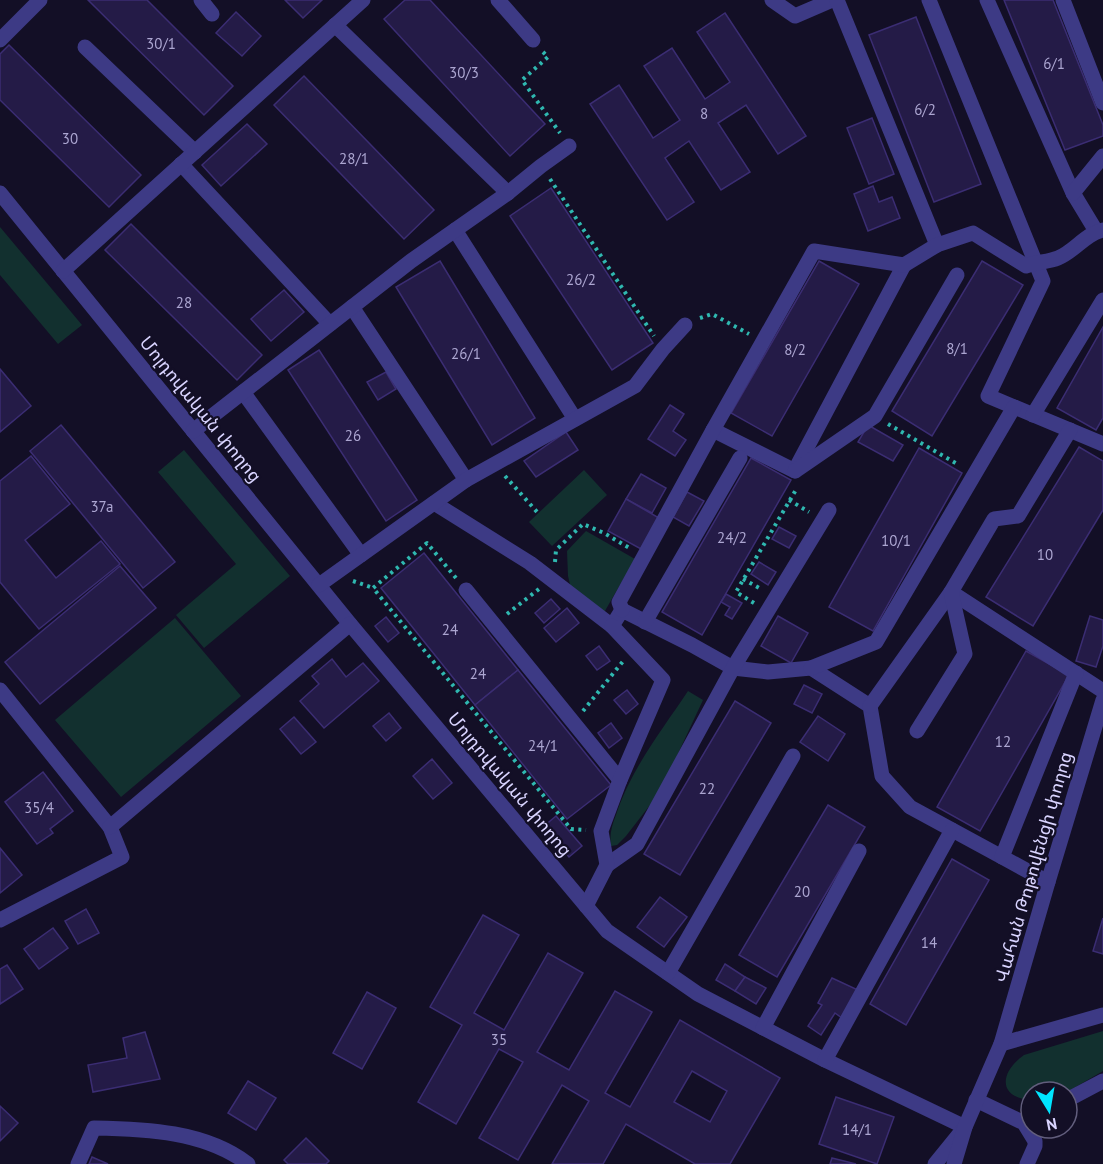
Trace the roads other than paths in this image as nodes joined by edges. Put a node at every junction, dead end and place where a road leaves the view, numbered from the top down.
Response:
1 (40, 0) edge
2 (201, 0) edge
3 (363, 0) edge
4 (498, 0) edge
5 (772, 0) edge
6 (832, 0) edge
7 (837, 0) edge
8 (928, 0) edge
9 (987, 0) edge
10 (1063, 0) edge
11 (212, 14) dead end
12 (335, 26) junction
13 (0, 40) edge
14 (533, 40) road end
15 (85, 47) dead end
16 (1103, 103) edge
17 (570, 146) road end
18 (195, 152) junction
19 (1103, 156) edge
20 (181, 164) junction
21 (0, 193) edge
22 (508, 193) junction
23 (1073, 193) junction
24 (455, 230) junction
25 (1099, 230) edge
26 (937, 245) junction
27 (1034, 262) junction
28 (904, 265) junction
29 (63, 271) junction
30 (957, 275) dead end
31 (1103, 300) edge
32 (352, 307) junction
33 (330, 324) junction
34 (686, 325) dead end
35 (243, 392) junction
36 (1014, 407) junction
37 (1033, 415) junction
38 (575, 419) junction
39 (713, 430) junction
40 (1070, 430) junction
41 (193, 431) junction
42 (1103, 444) edge
43 (740, 458) dead end
44 (795, 471) junction
45 (466, 480) junction
46 (434, 503) junction
47 (829, 510) dead end
48 (361, 555) junction
49 (319, 585) junction
50 (466, 590) road end
51 (951, 592) junction
52 (622, 610) junction
53 (645, 622) junction
54 (350, 624) junction
55 (612, 626) junction
56 (733, 668) junction
57 (811, 668) junction
58 (1076, 673) junction
59 (0, 690) edge
60 (1103, 691) edge
61 (870, 706) junction
62 (1102, 710) edge
63 (917, 731) dead end
64 (793, 756) dead end
65 (620, 780) junction
66 (110, 827) junction
67 (952, 830) junction
68 (859, 851) dead end
69 (1002, 857) junction
70 (607, 865) junction
71 (1048, 882) junction
72 (586, 906) junction
73 (0, 920) edge
74 (668, 973) junction
75 (1103, 1015) edge
76 (763, 1029) junction
77 (1001, 1044) junction
78 (825, 1060) junction
79 (1103, 1081) edge
80 (1079, 1094) edge
81 (976, 1100) junction
82 (1019, 1118) edge
83 (965, 1127) junction
84 (1035, 1140) edge
85 (78, 1164) edge
86 (248, 1164) edge
87 (935, 1164) edge
88 (954, 1164) edge
89 (1027, 1164) edge

1 - 13 street
2 - 11 street
3 - 12 street
4 - 14 street
5 - 6 street
7 - 26 street
8 - 27 street
9 - 23 street
10 - 16 street
12 - 18 street
12 - 22 street
15 - 18 street
17 - 22 street
18 - 20 street
19 - 23 street
20 - 29 street
20 - 33 street
21 - 29 street, Մոլդովական փողոց
22 - 24 street
23 - 25 street
24 - 32 street
24 - 38 street
25 - 27 street
26 - 27 street
26 - 28 street
27 - 36 street
28 - 39 street
28 - 44 street
29 - 41 street, Մոլդովական փողոց
30 - 44 street
31 - 37 street
32 - 33 street
32 - 45 street
33 - 35 street
34 - 38 street
35 - 41 street
35 - 48 street
36 - 37 street
36 - 57 street
37 - 40 street
38 - 45 street
39 - 44 street
39 - 52 street
40 - 42 street
40 - 51 street
41 - 49 street, Մոլդովական փողոց
43 - 53 street
45 - 46 street
46 - 48 street
46 - 55 street
47 - 56 street
48 - 49 street
49 - 54 street, Մոլդովական փողոց
50 - 65 street
51 - 58 street
51 - 61 street
51 - 63 street
52 - 53 street
52 - 55 street
53 - 56 street
54 - 66 street
54 - 72 street, Մոլդովական փողոց
55 - 65 street
56 - 57 street
56 - 70 street
57 - 61 street
58 - 60 street
58 - 69 street
59 - 66 street
61 - 67 street
62 - 71 street, Վահան Թոթովենցի փողոց
64 - 74 street
65 - 70 street
66 - 73 street
67 - 69 street
67 - 78 street
68 - 76 street
69 - 71 street
70 - 72 street
71 - 77 street, Վահան Թոթովենցի փողոց
72 - 74 street, Մոլդովական փողոց
74 - 76 street, Մոլդովական փողոց
75 - 77 street
76 - 78 street, Մոլդովական փողոց
77 - 81 street
78 - 83 street, Մոլդովական փողոց
79 - 80 street
81 - 82 street
81 - 83 street
83 - 87 street
83 - 88 street
84 - 89 street
85 - 86 street

